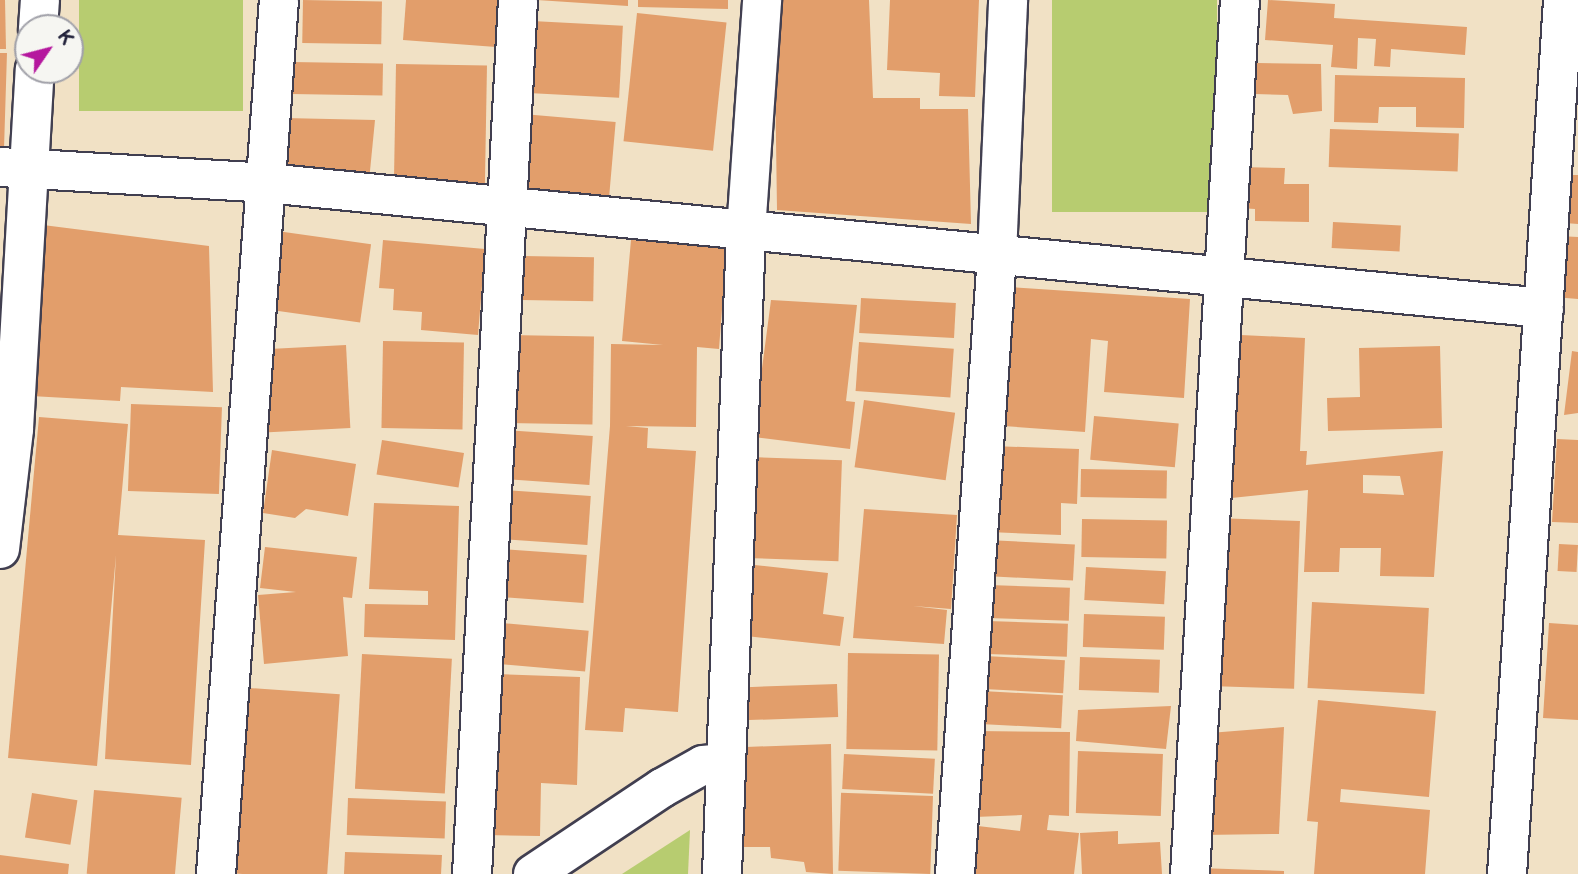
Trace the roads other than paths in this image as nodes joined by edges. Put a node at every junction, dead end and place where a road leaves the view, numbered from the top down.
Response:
1 (279, 0) edge
2 (518, 0) edge
3 (762, 0) edge
4 (1008, 0) edge
5 (1240, 0) edge
6 (1563, 0) edge
7 (33, 84) edge
8 (14, 166) edge
9 (266, 183) junction
10 (505, 207) junction
11 (746, 232) junction
12 (997, 255) junction
13 (1223, 277) junction
14 (1544, 308) junction
15 (0, 548) edge
16 (726, 763) junction
17 (730, 871) edge
18 (216, 874) edge
19 (472, 874) edge
20 (533, 874) edge
21 (955, 874) edge
22 (1190, 874) edge
23 (1507, 874) edge

1 - 9 street
2 - 10 street
3 - 11 street
4 - 12 street
5 - 13 street
6 - 14 street
7 - 8 street
8 - 9 street
8 - 15 street
9 - 10 street
9 - 18 street
10 - 11 street
10 - 19 street
11 - 12 street
11 - 16 street
12 - 13 street
12 - 21 street
13 - 14 street
13 - 22 street
14 - 23 street
16 - 17 street
16 - 20 street

